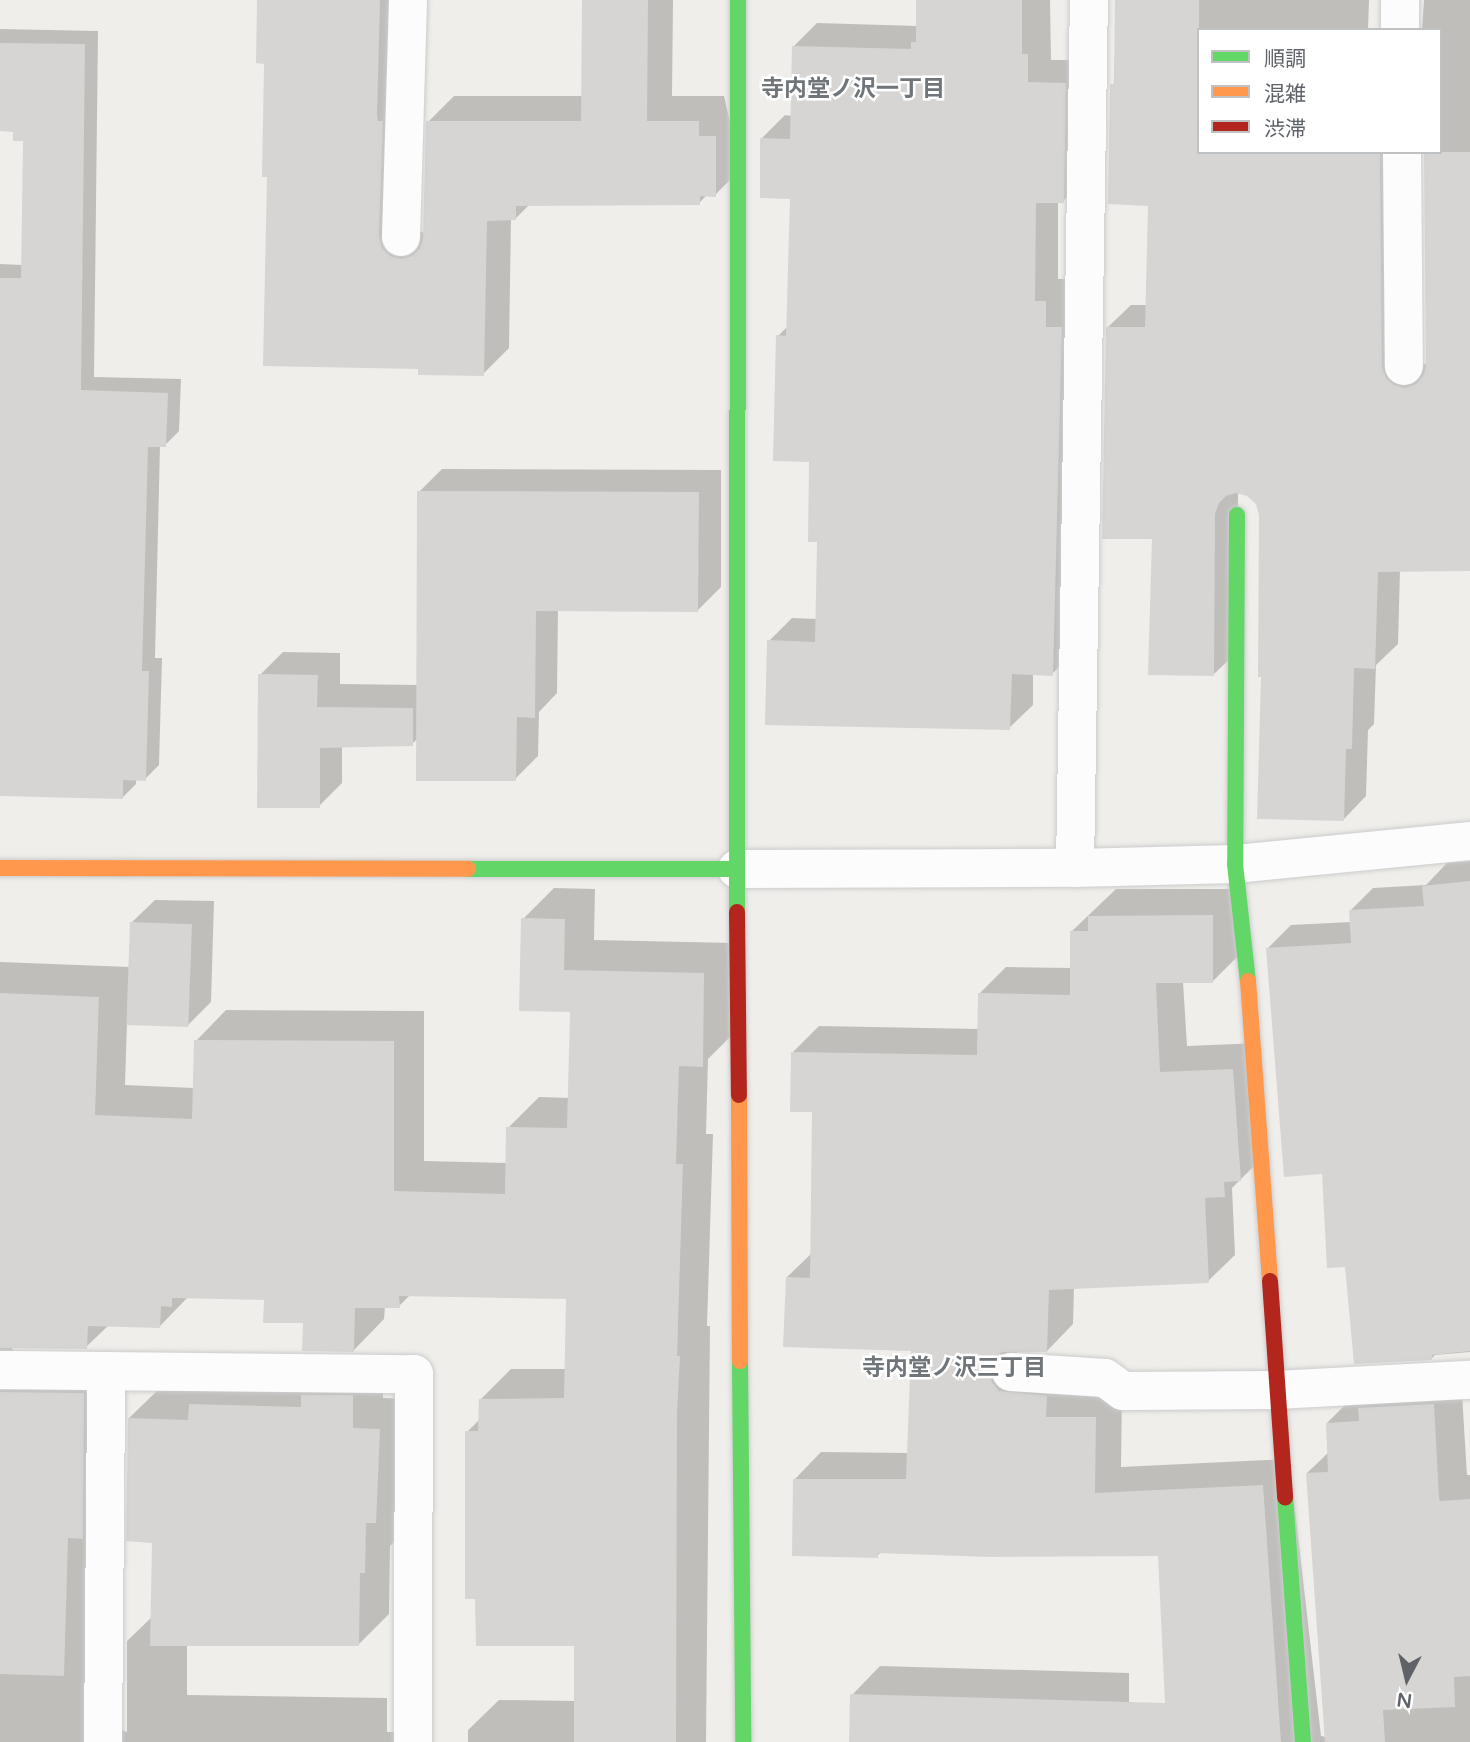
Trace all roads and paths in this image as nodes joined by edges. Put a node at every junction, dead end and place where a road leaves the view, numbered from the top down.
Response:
1 (408, 0) edge
2 (738, 0) edge
3 (1089, 0) edge
4 (1400, 0) edge
5 (1400, 28) edge
6 (1402, 154) edge
7 (401, 237) dead end
8 (1404, 366) dead end
9 (1237, 515) dead end
10 (1470, 841) edge
11 (1235, 864) junction
12 (0, 868) edge
13 (1075, 868) junction
14 (737, 869) junction
15 (0, 1370) edge
16 (106, 1371) junction
17 (1011, 1372) dead end
18 (1470, 1380) edge
19 (1276, 1390) junction
20 (103, 1742) edge
21 (413, 1742) edge
22 (743, 1742) edge
23 (1303, 1742) edge

1 - 7 street
2 - 14 street
3 - 13 street
4 - 5 street
6 - 8 street
9 - 11 street
10 - 11 street
11 - 13 street
11 - 19 street
12 - 14 street
13 - 14 street
14 - 22 street
15 - 16 street
16 - 20 street
16 - 21 street
17 - 19 street
18 - 19 street
19 - 23 street

